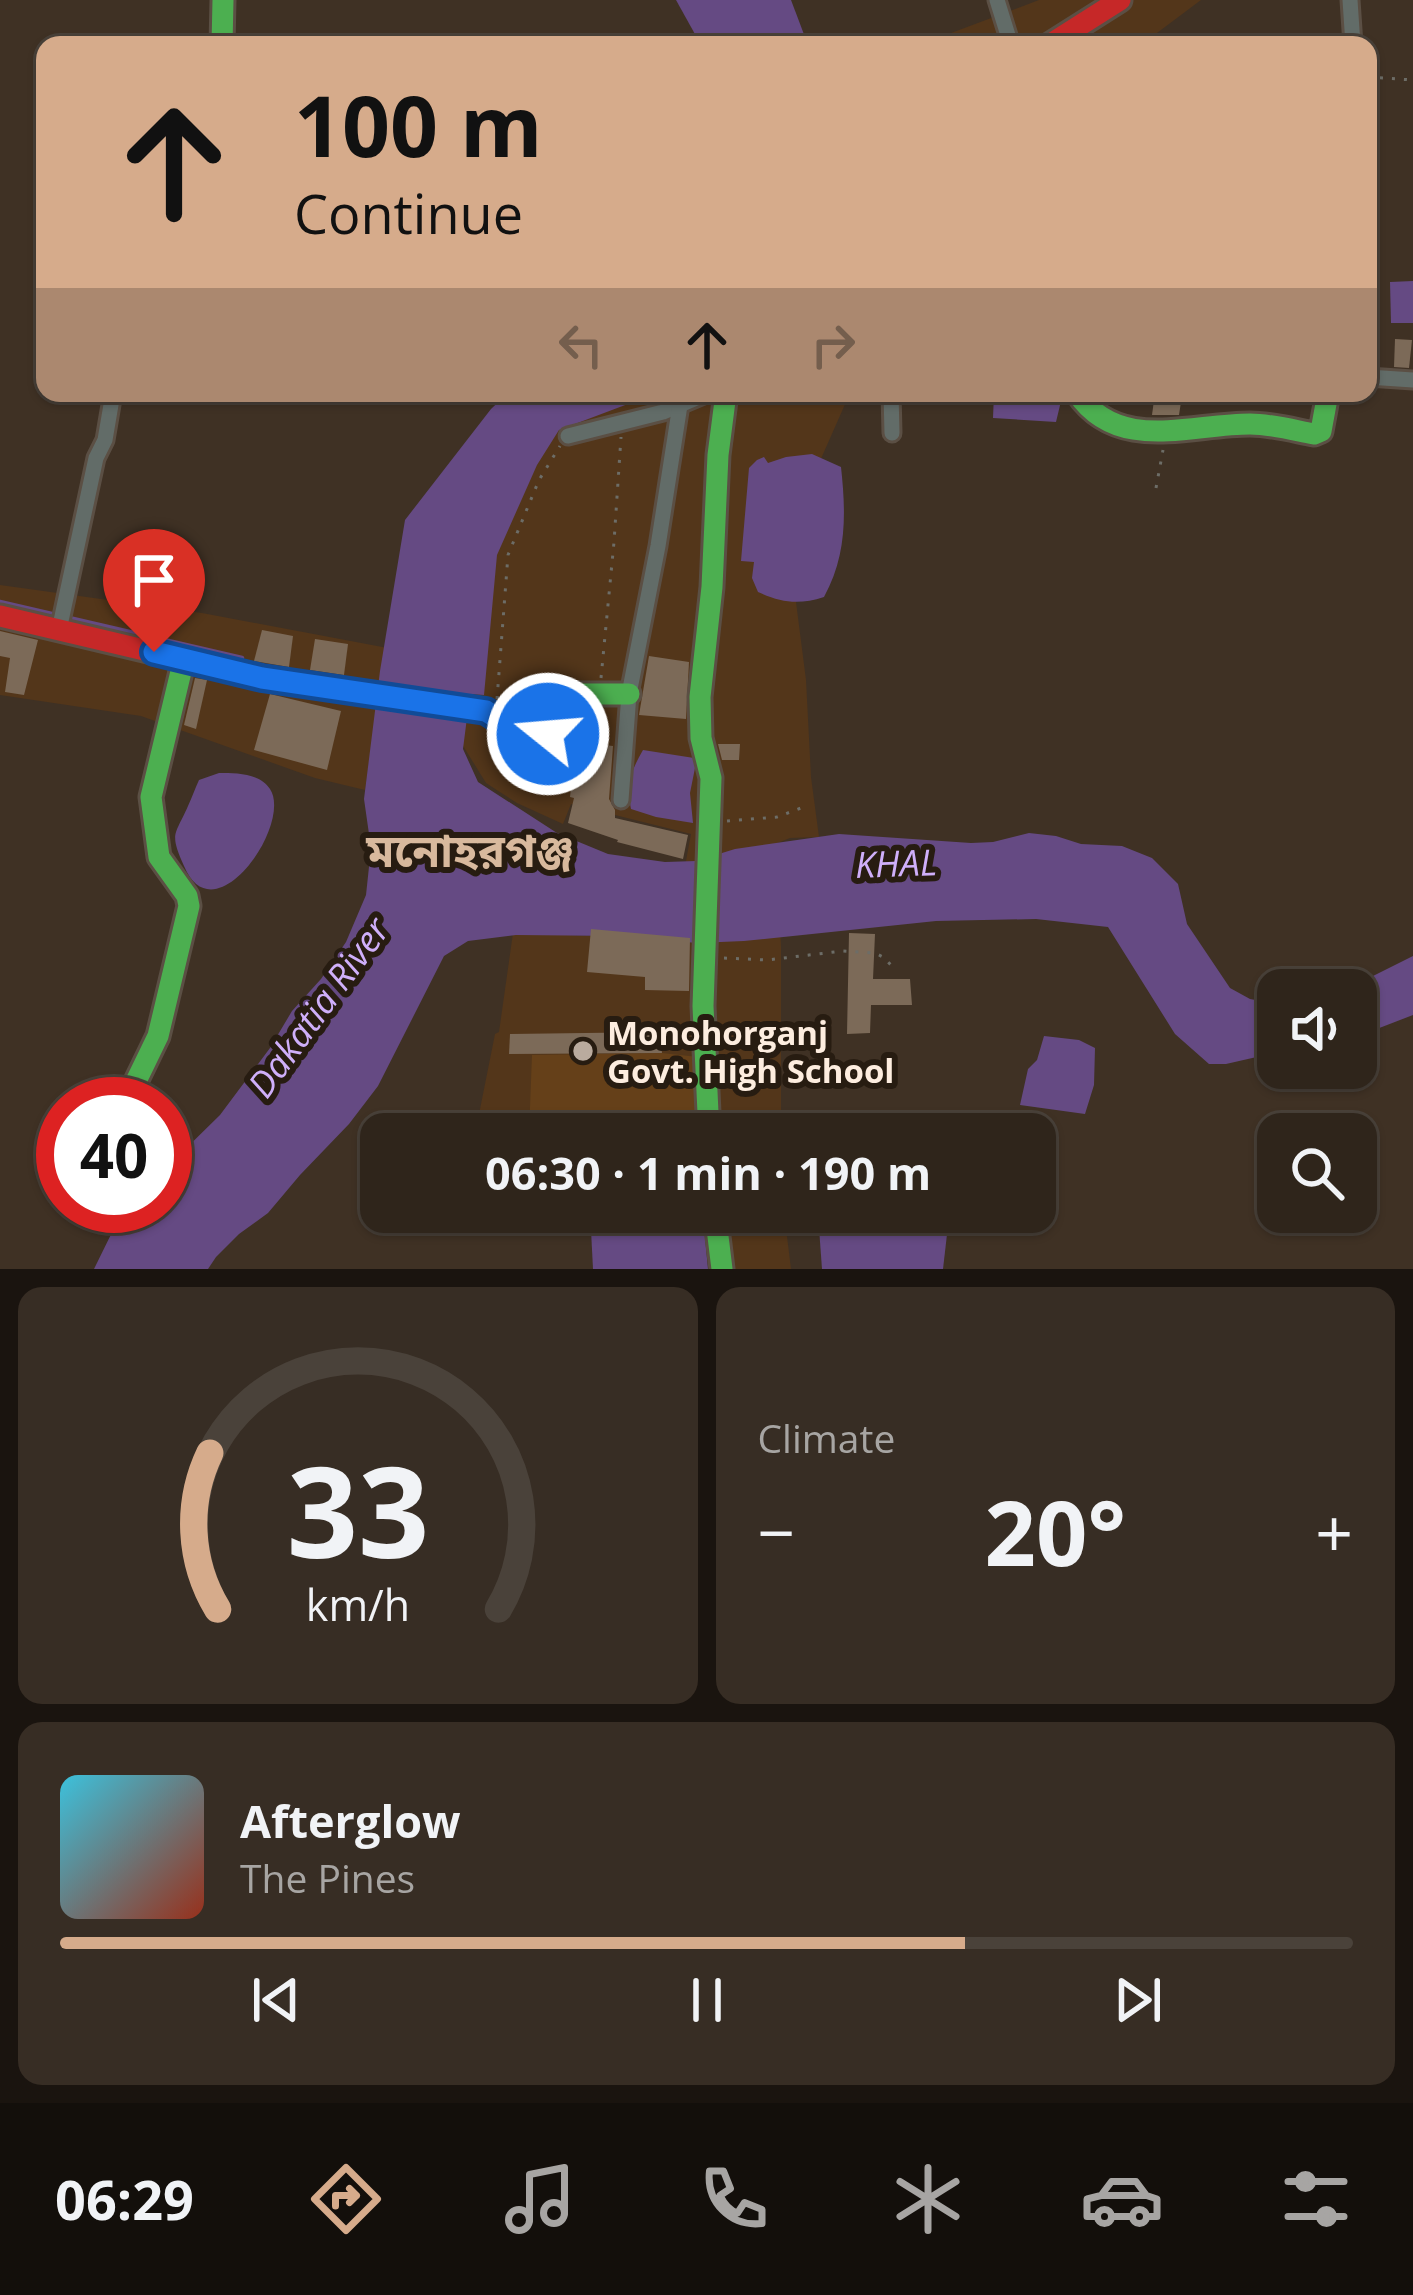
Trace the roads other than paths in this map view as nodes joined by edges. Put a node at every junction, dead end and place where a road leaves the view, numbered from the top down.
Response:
1 (223, 0) edge
2 (998, 0) edge
3 (1120, 0) edge
4 (1350, 0) edge
5 (222, 36) edge
6 (1008, 36) edge
7 (1063, 36) edge
8 (1352, 36) edge
9 (1377, 378) edge
10 (1413, 380) edge
11 (111, 402) edge
12 (687, 402) edge
13 (724, 402) edge
14 (891, 402) edge
15 (1082, 402) edge
16 (1326, 402) edge
17 (680, 405) junction
18 (892, 433) dead end
19 (568, 436) road end
20 (0, 616) edge
21 (60, 625) junction
22 (184, 658) junction
23 (629, 694) junction
24 (621, 800) dead end
25 (137, 1077) edge
26 (708, 1113) edge
27 (718, 1233) edge
28 (722, 1269) edge

1 - 5 street
2 - 6 street
3 - 7 street
4 - 8 street
9 - 10 street
11 - 21 street
12 - 17 street
13 - 26 street
14 - 18 street
15 - 16 street
17 - 19 street
17 - 23 street
20 - 21 street
21 - 22 street
22 - 23 street
22 - 25 street
23 - 24 street
27 - 28 street

